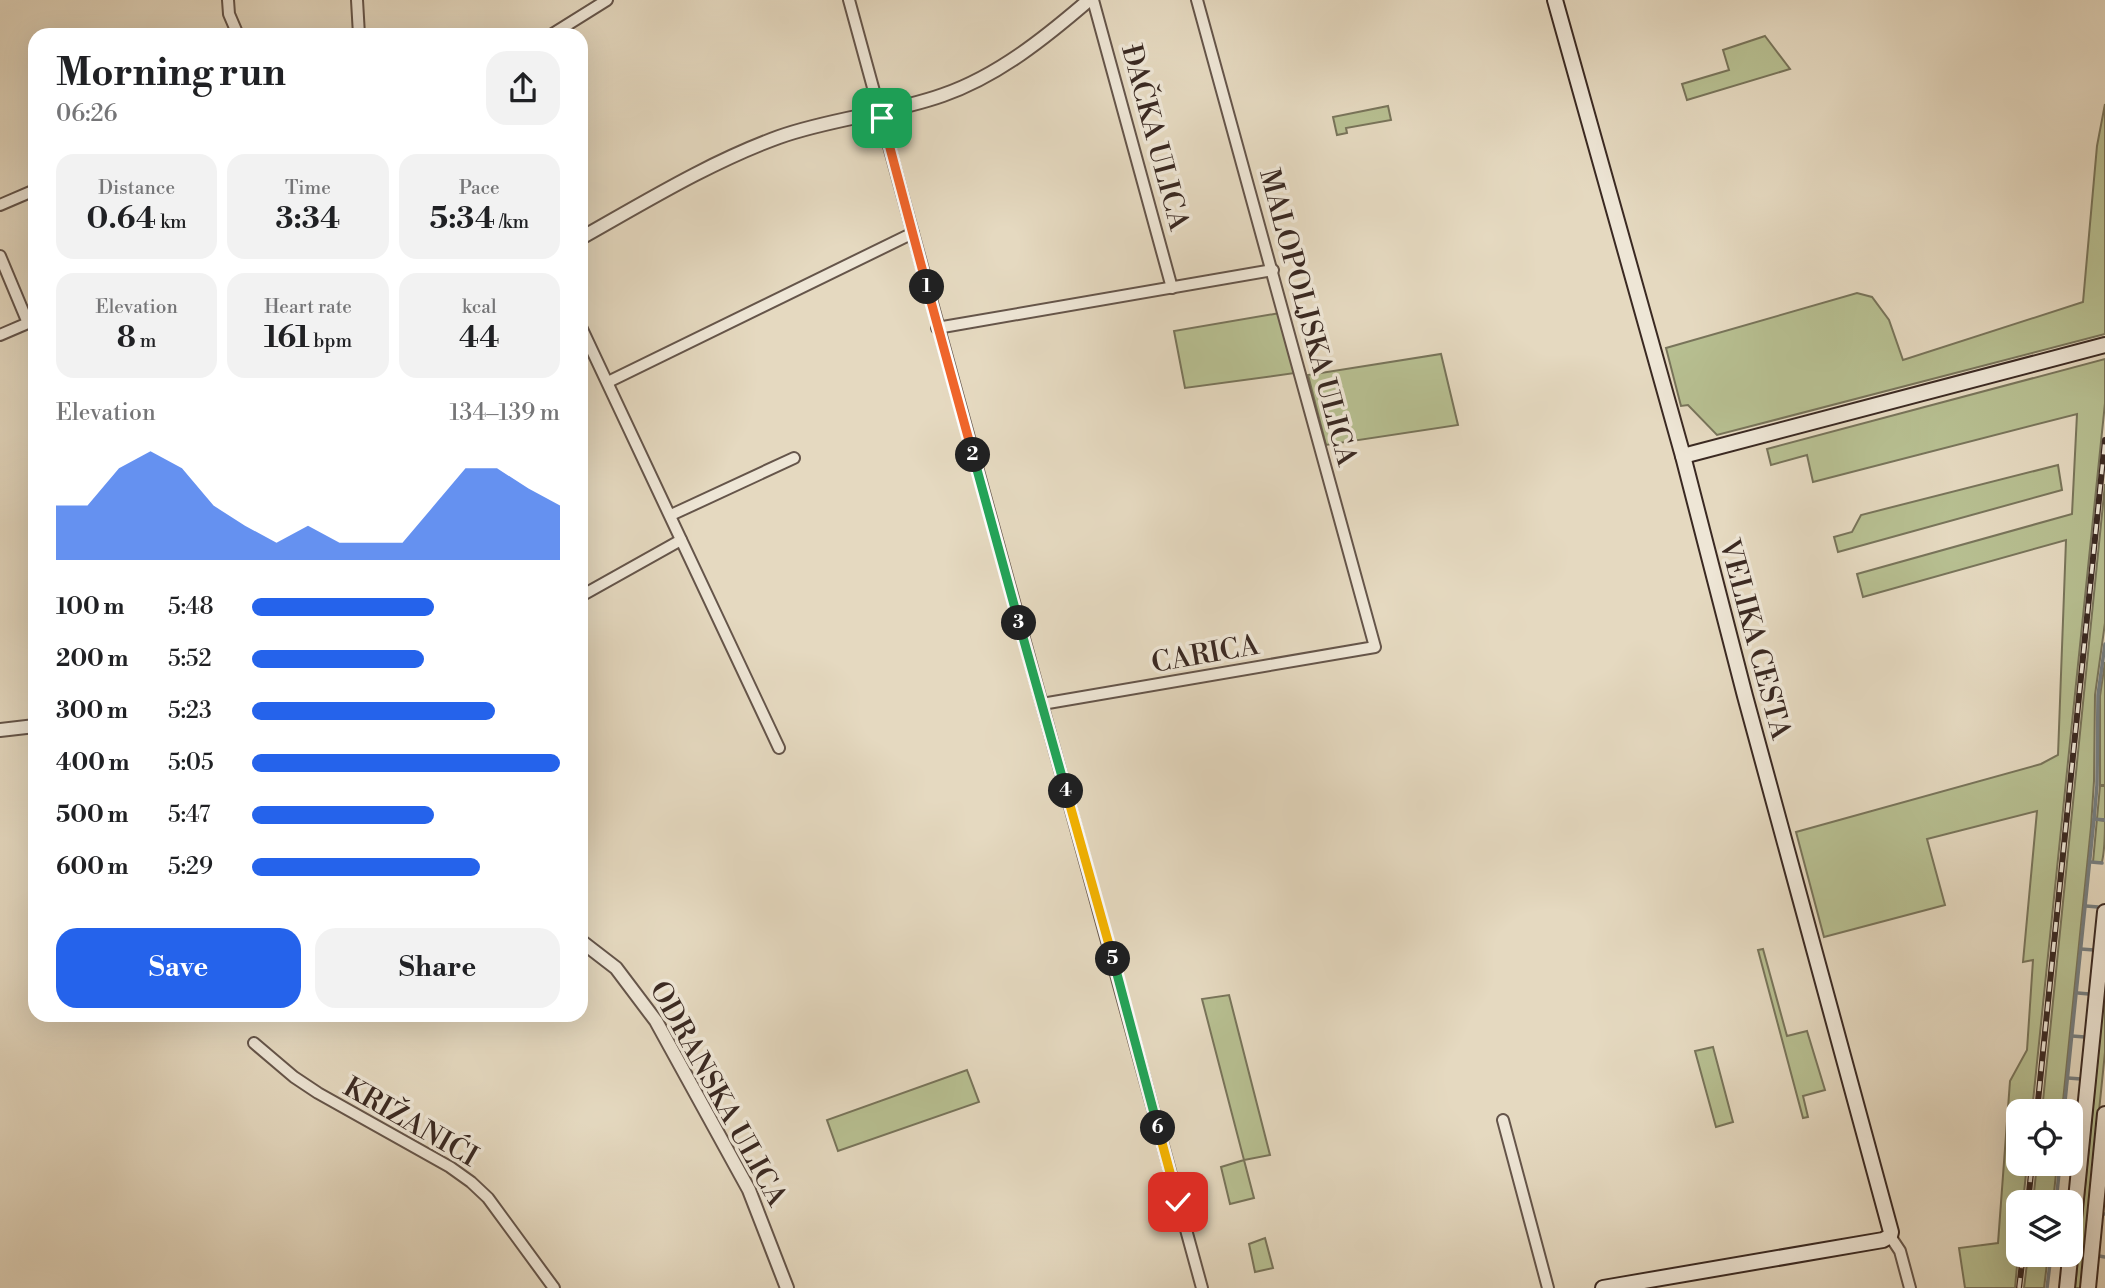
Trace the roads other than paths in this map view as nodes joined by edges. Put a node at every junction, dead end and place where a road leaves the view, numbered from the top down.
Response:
1 (228, 0) edge
2 (357, 0) edge
3 (607, 0) edge
4 (849, 0) edge
5 (1091, 0) edge
6 (1197, 0) edge
7 (1555, 0) edge
8 (235, 28) edge
9 (359, 28) edge
10 (562, 28) edge
11 (880, 111) junction
12 (28, 193) edge
13 (0, 205) edge
14 (913, 233) junction
15 (588, 234) edge
16 (0, 256) edge
17 (1273, 270) junction
18 (1172, 288) junction
19 (28, 315) edge
20 (28, 322) edge
21 (937, 328) junction
22 (0, 335) edge
23 (588, 341) edge
24 (2105, 345) edge
25 (608, 382) junction
26 (1683, 456) junction
27 (794, 458) dead end
28 (671, 515) junction
29 (681, 540) junction
30 (588, 592) edge
31 (1374, 647) joint
32 (1042, 704) junction
33 (28, 727) edge
34 (0, 730) edge
35 (779, 748) dead end
36 (2105, 912) edge
37 (588, 946) edge
38 (254, 1043) dead end
39 (2105, 1114) edge
40 (1503, 1120) dead end
41 (1890, 1236) junction
42 (554, 1288) edge
43 (788, 1288) edge
44 (1202, 1288) edge
45 (1548, 1288) edge
46 (1603, 1288) edge
47 (1910, 1288) edge
48 (2067, 1288) edge
49 (2088, 1288) edge

1 - 8 street
2 - 9 street
3 - 10 street
4 - 11 street
5 - 11 street, ĐAČKA ULICA
5 - 18 street, ĐAČKA ULICA
6 - 17 street, MALOPOLJSKA ULICA
7 - 26 main road, VELIKA CESTA
11 - 14 street
11 - 15 street, ĐAČKA ULICA
12 - 13 street
14 - 21 street
14 - 25 street
16 - 19 street
17 - 18 street
17 - 31 street, MALOPOLJSKA ULICA
18 - 21 street
20 - 22 street
21 - 32 street
23 - 25 street
24 - 26 main road
25 - 28 street
26 - 41 main road, VELIKA CESTA
27 - 28 street
28 - 29 street
29 - 30 street
29 - 35 street
31 - 32 street, CARICA
32 - 44 street
33 - 34 street
36 - 48 main road
37 - 43 street, ODRANSKA ULICA
38 - 42 street, KRIŽANIĆI
39 - 49 main road
40 - 45 street
41 - 46 main road
41 - 47 street, VELIKA CESTA

